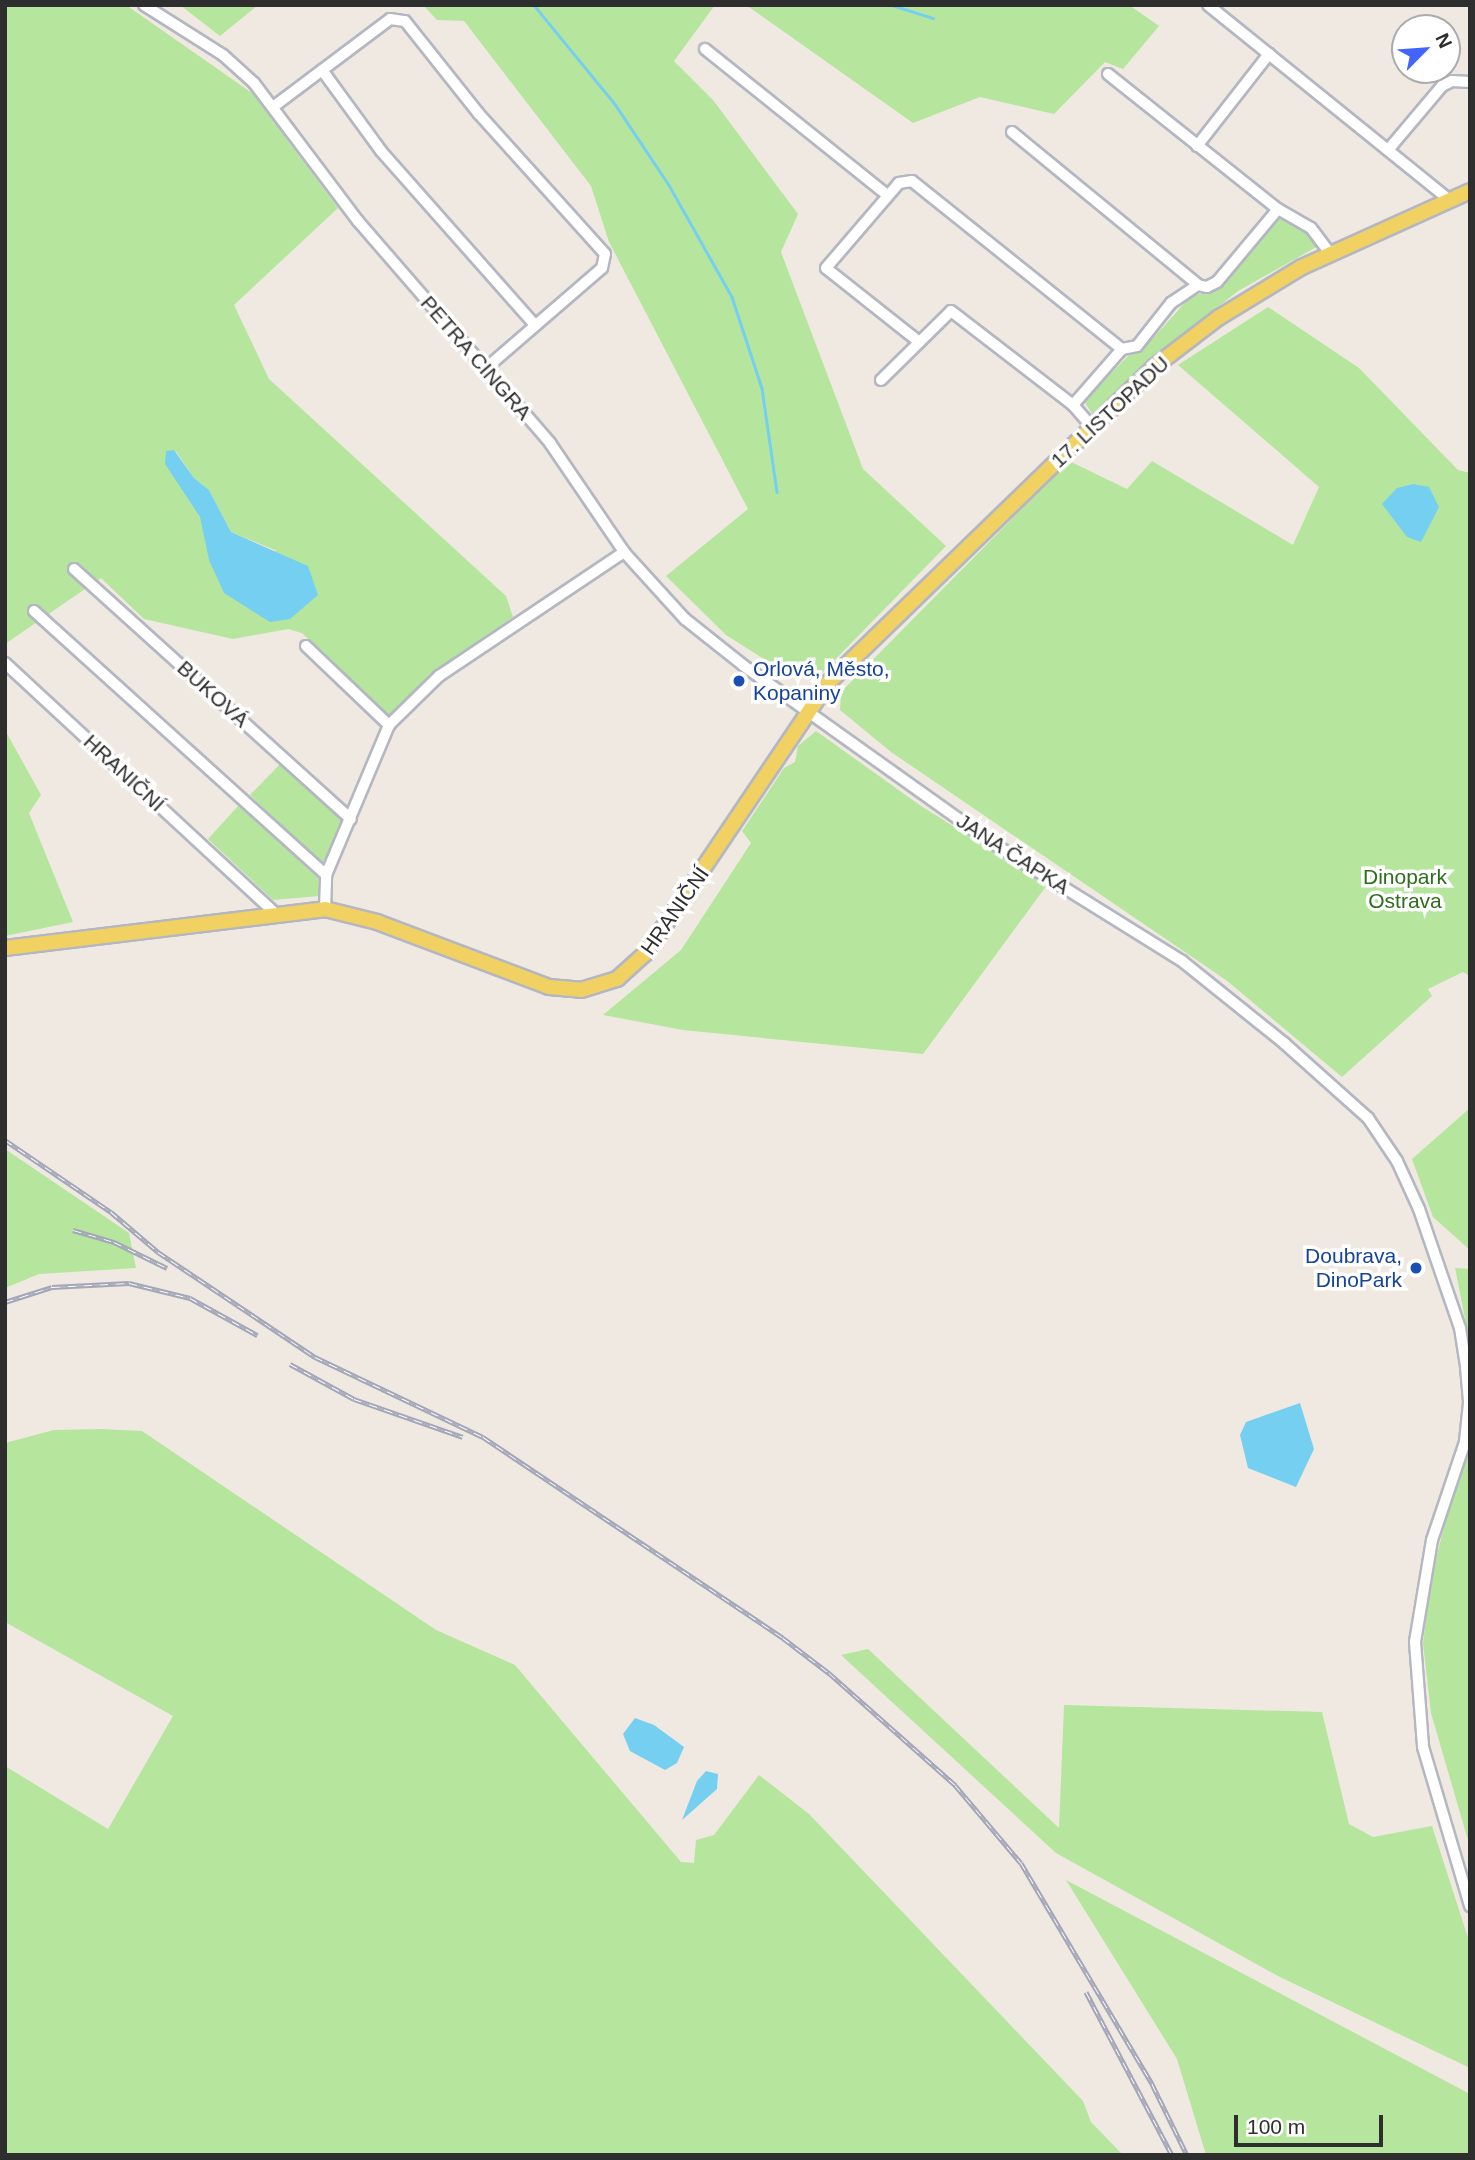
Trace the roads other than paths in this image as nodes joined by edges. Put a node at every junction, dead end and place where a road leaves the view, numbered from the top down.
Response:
1 (144, 5) edge
2 (1208, 5) edge
3 (705, 50) dead end
4 (1269, 54) junction
5 (322, 70) junction
6 (1108, 74) dead end
7 (1470, 82) edge
8 (273, 107) junction
9 (1012, 132) dead end
10 (1197, 146) junction
11 (1388, 150) junction
12 (1470, 191) edge
13 (887, 195) junction
14 (1450, 200) junction
15 (1278, 209) junction
16 (1330, 253) junction
17 (1199, 285) junction
18 (535, 325) junction
19 (918, 341) junction
20 (1122, 349) junction
21 (486, 368) junction
22 (881, 380) dead end
23 (1073, 405) junction
24 (1093, 427) junction
25 (624, 552) junction
26 (74, 569) dead end
27 (34, 611) dead end
28 (306, 646) dead end
29 (5, 663) edge
30 (807, 711) junction
31 (389, 725) junction
32 (351, 818) junction
33 (327, 875) junction
34 (325, 909) junction
35 (274, 912) junction
36 (5, 948) edge
37 (1469, 1403) edge
38 (1470, 1906) edge

1 - 8 street, PETRA CINGRA
2 - 4 street
3 - 13 street
4 - 10 street
4 - 11 street
5 - 8 street
5 - 18 street
5 - 18 street
6 - 10 street
7 - 11 street
8 - 21 street, PETRA CINGRA
9 - 17 street
10 - 15 street
11 - 14 street
12 - 14 main road, 17. LISTOPADU
13 - 19 street
13 - 20 street
14 - 16 main road, 17. LISTOPADU
15 - 16 street
15 - 17 street
16 - 24 main road, 17. LISTOPADU
17 - 20 street
18 - 21 street
19 - 22 street
19 - 23 street
20 - 23 street
21 - 25 street, PETRA CINGRA
23 - 24 street
24 - 30 main road, 17. LISTOPADU
25 - 30 street, PETRA CINGRA
25 - 31 street
26 - 32 street, BUKOVÁ
27 - 33 street
28 - 31 street
29 - 35 street, HRANIČNÍ
30 - 34 main road, HRANIČNÍ
30 - 37 street, JANA ČAPKA
31 - 32 street
32 - 33 street
33 - 34 street
34 - 35 main road, HRANIČNÍ
35 - 36 main road, HRANIČNÍ
37 - 38 street, JANA ČAPKA

